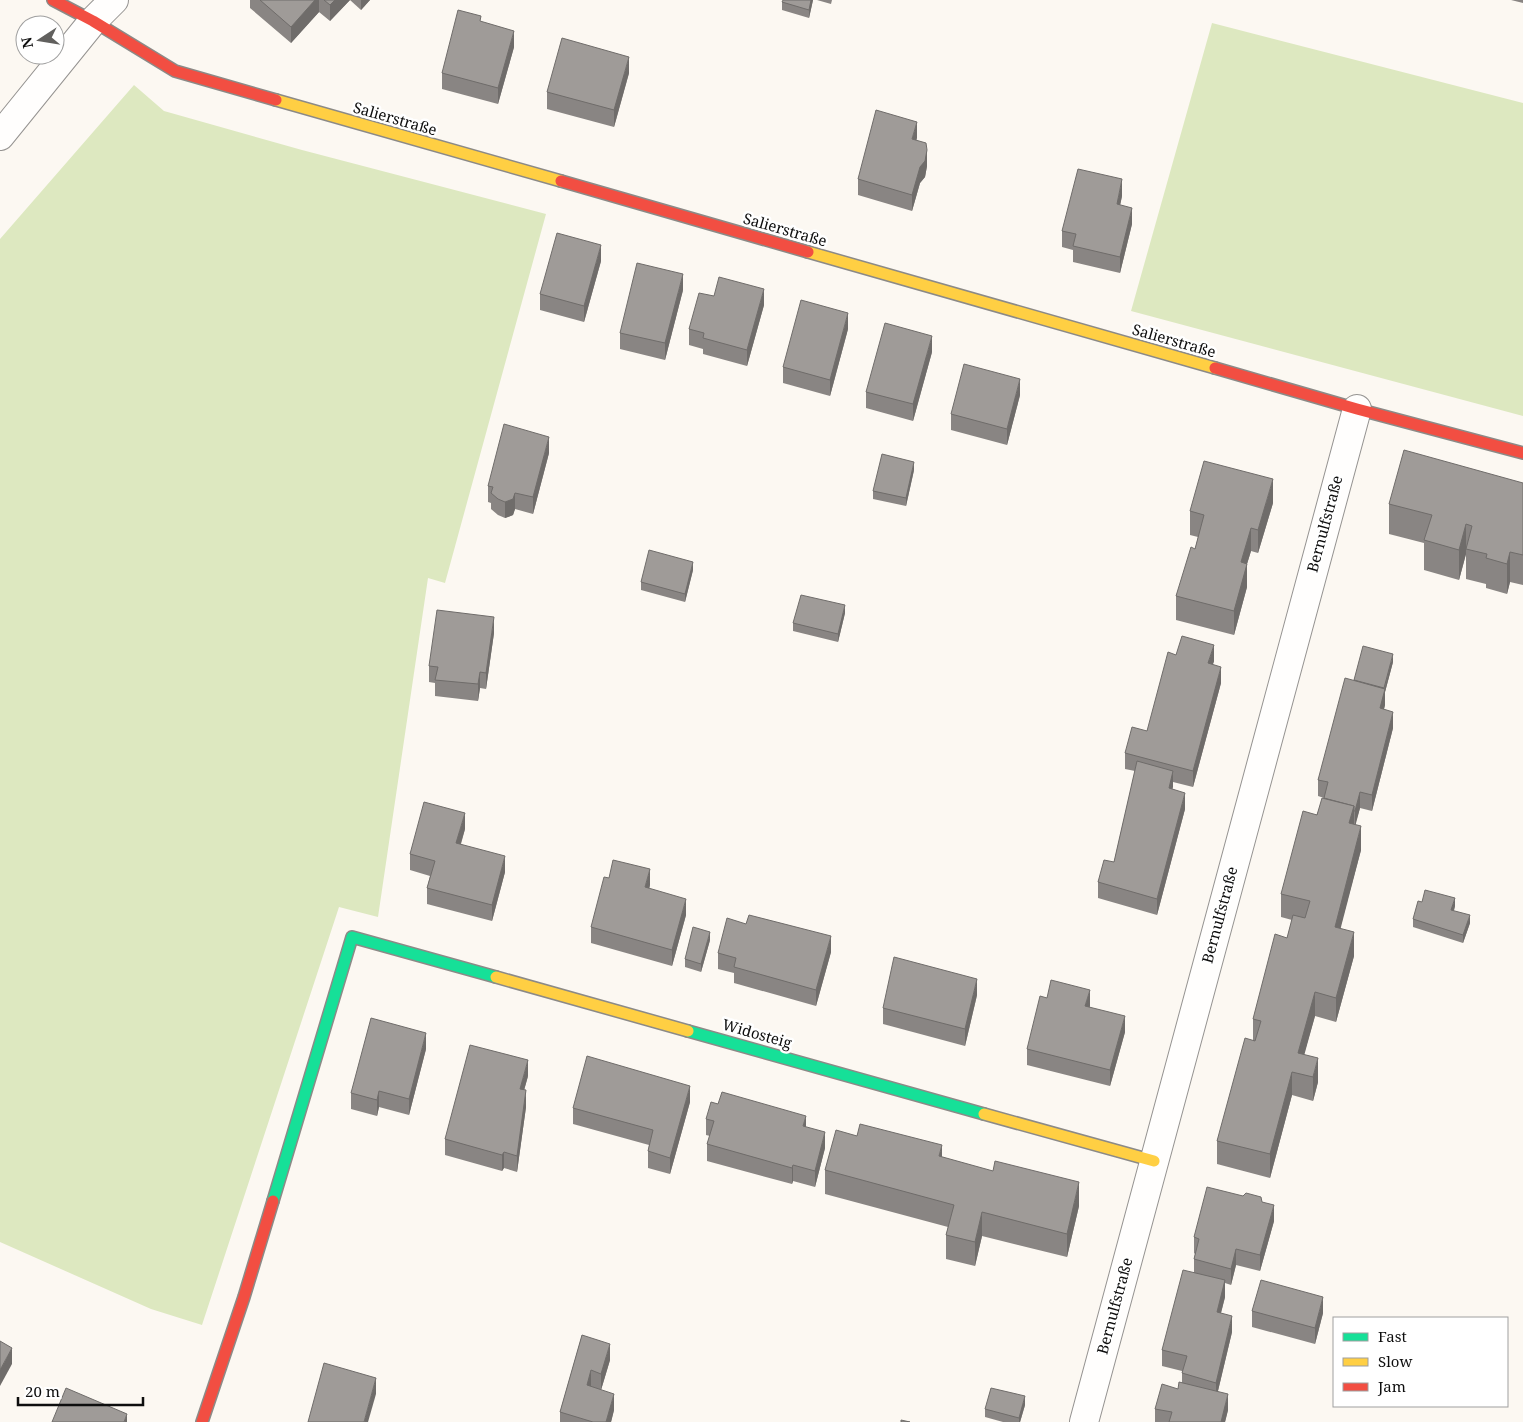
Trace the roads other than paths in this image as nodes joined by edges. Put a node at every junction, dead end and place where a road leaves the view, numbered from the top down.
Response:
1 (53, 0) edge
2 (114, 0) edge
3 (93, 21) junction
4 (0, 136) edge
5 (1357, 409) junction
6 (1523, 453) edge
7 (1154, 1161) junction
8 (202, 1422) edge
9 (1084, 1422) edge

1 - 3 street, Salierstraße
2 - 3 street
3 - 4 street
3 - 5 street, Salierstraße
5 - 6 street, Salierstraße
5 - 7 street, Bernulfstraße
7 - 8 street, Widosteig
7 - 9 street, Bernulfstraße

